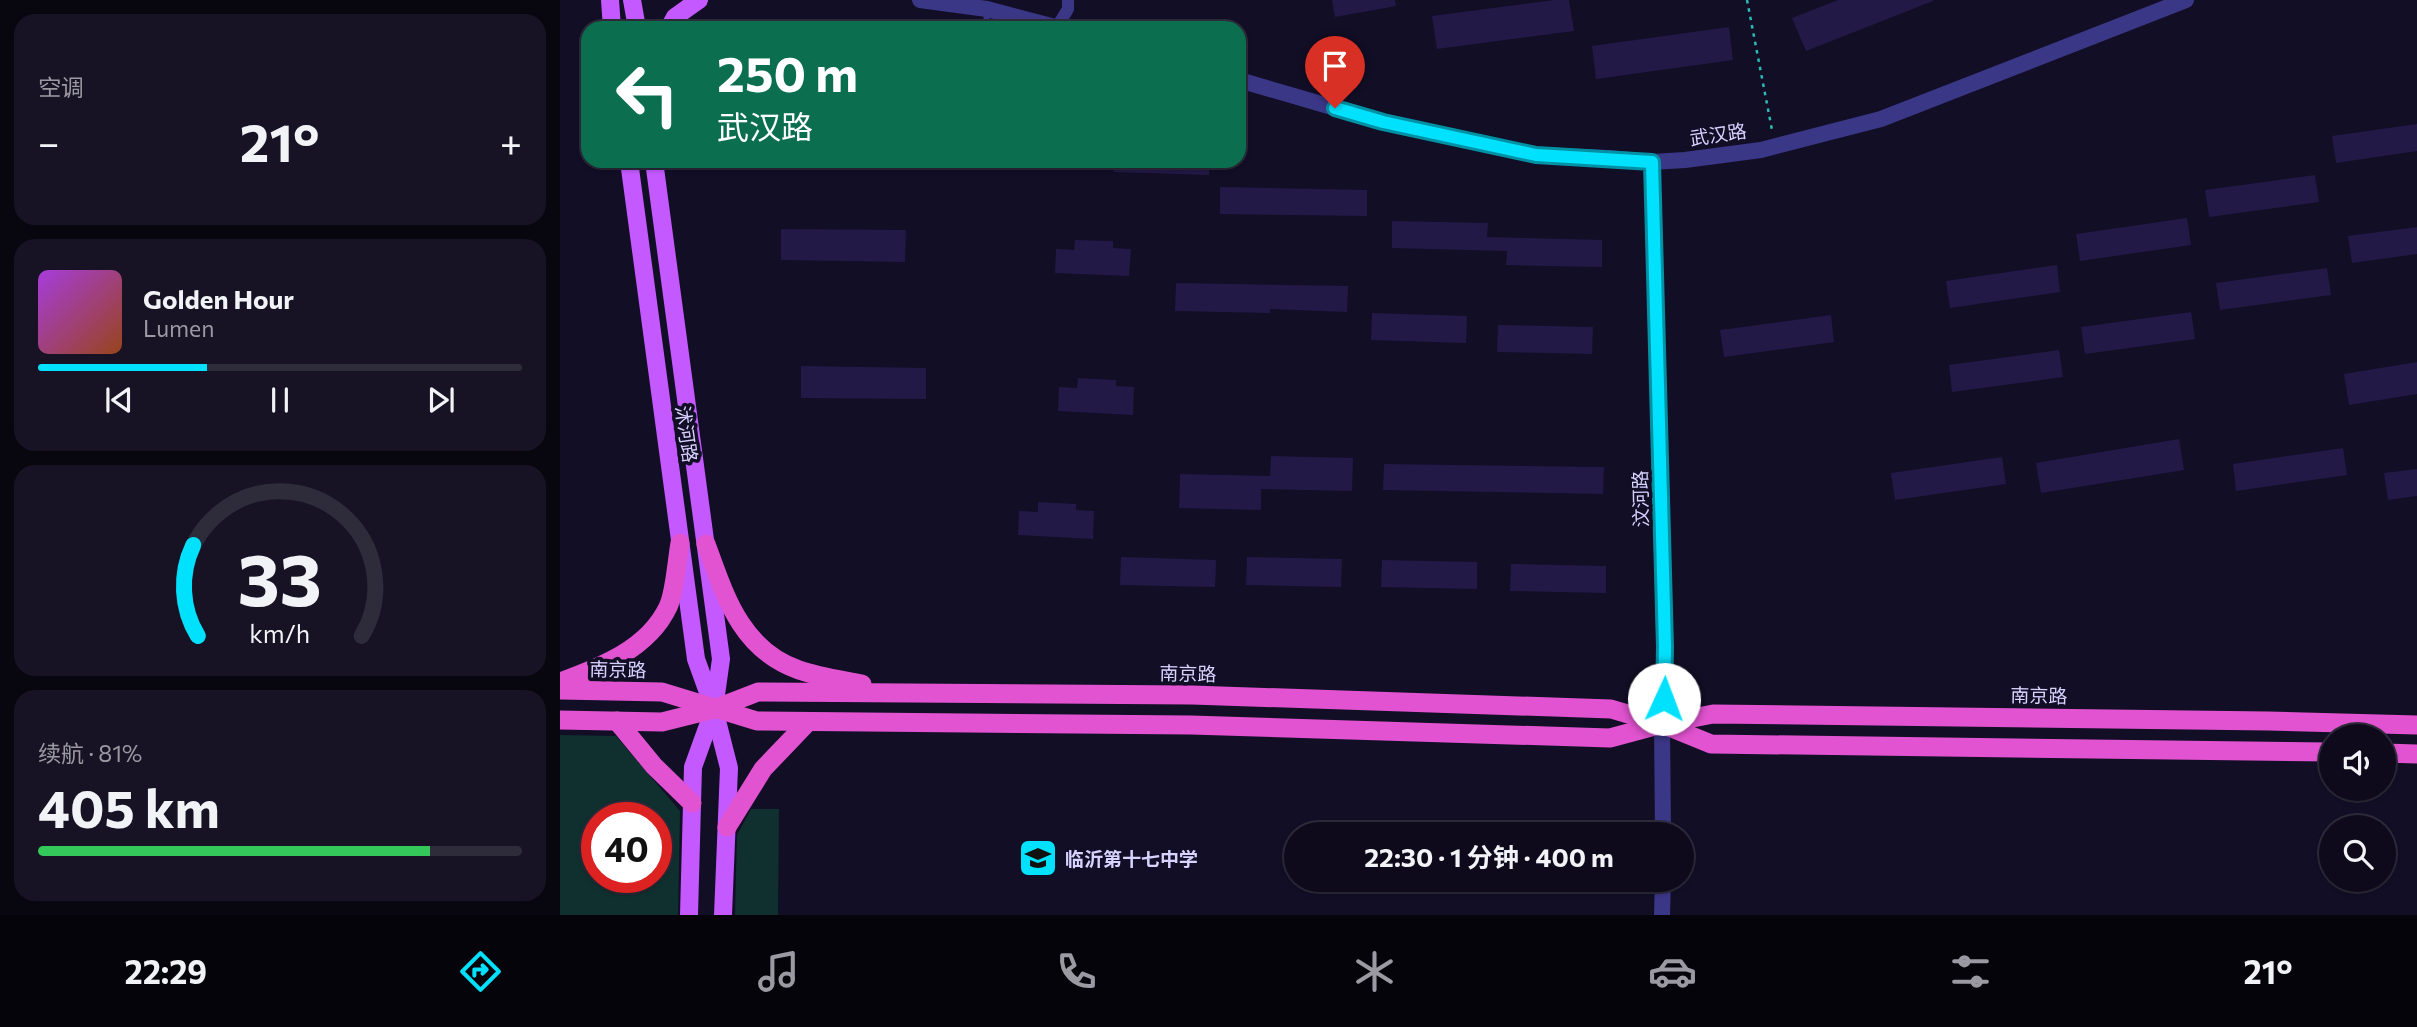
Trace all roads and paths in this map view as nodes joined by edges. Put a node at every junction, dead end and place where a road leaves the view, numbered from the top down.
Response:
1 (610, 0) edge
2 (632, 0) edge
3 (699, 0) edge
4 (920, 0) edge
5 (1069, 0) edge
6 (1747, 0) edge
7 (2186, 0) edge
8 (987, 9) junction
9 (612, 21) edge
10 (636, 21) edge
11 (673, 21) edge
12 (986, 21) edge
13 (1032, 21) edge
14 (1062, 21) edge
15 (1246, 82) edge
16 (1772, 130) dead end
17 (1652, 162) junction
18 (630, 168) edge
19 (655, 168) edge
20 (680, 543) junction
21 (706, 544) junction
22 (560, 682) edge
23 (560, 691) edge
24 (901, 693) junction
25 (714, 709) junction
26 (560, 720) edge
27 (617, 721) junction
28 (808, 722) junction
29 (1662, 724) junction
30 (2417, 725) edge
31 (2319, 752) edge
32 (2396, 753) edge
33 (2417, 754) edge
34 (692, 803) junction
35 (1663, 822) edge
36 (727, 827) junction
37 (1663, 892) edge
38 (689, 915) edge
39 (723, 915) edge
40 (1662, 915) edge

1 - 9 main road
2 - 10 main road
3 - 11 main road
4 - 8 street
5 - 14 street
6 - 16 path
7 - 17 street, 武汉路
8 - 12 lane
8 - 13 street
15 - 17 street, 武汉路
17 - 29 street, 汶河路
18 - 20 main road, 沭河路
19 - 21 main road, 沭河路
20 - 22 highway
20 - 25 main road, 沭河路
21 - 24 highway
21 - 25 main road, 沭河路
23 - 25 highway, 南京路
24 - 25 highway, 南京路
24 - 29 highway, 南京路
25 - 27 highway, 南京路
25 - 28 highway, 南京路
25 - 34 main road, 沭河路
25 - 36 main road, 沭河路
26 - 27 highway, 南京路
27 - 34 highway
28 - 29 highway, 南京路
28 - 36 highway
29 - 30 highway, 南京路
29 - 31 highway, 南京路
29 - 35 street, 汶河路
32 - 33 highway
34 - 38 main road, 沭河路
36 - 39 main road, 沭河路
37 - 40 street

